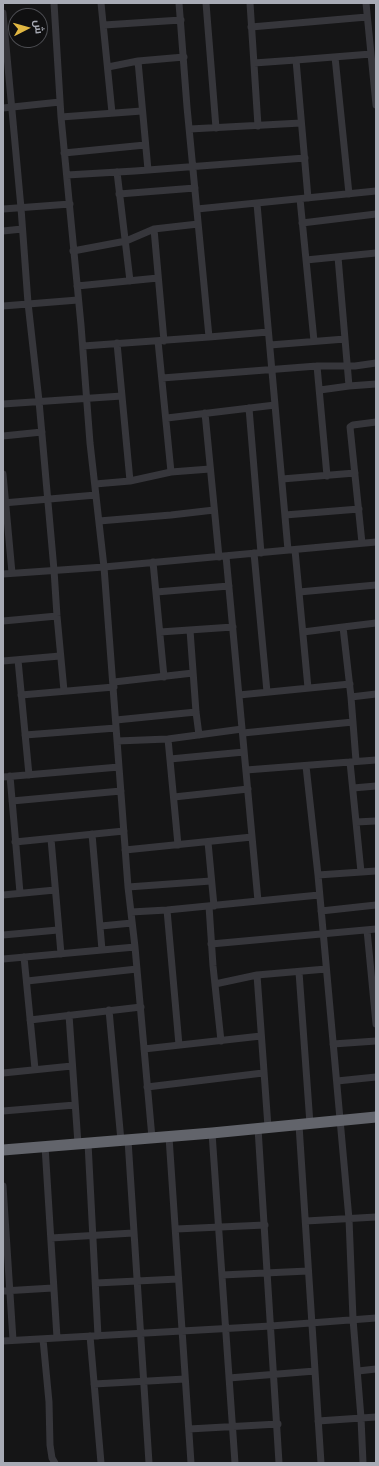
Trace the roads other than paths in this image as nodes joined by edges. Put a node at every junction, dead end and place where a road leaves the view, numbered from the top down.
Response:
1 (54, 3) edge
2 (101, 3) edge
3 (180, 3) edge
4 (206, 3) edge
5 (250, 3) edge
6 (366, 3) edge
7 (3, 13) edge
8 (368, 17) junction
9 (181, 20) junction
10 (104, 25) junction
11 (251, 26) junction
12 (371, 54) junction
13 (184, 57) junction
14 (335, 57) junction
15 (5, 60) edge
16 (296, 60) junction
17 (138, 61) junction
18 (254, 63) junction
19 (108, 67) junction
20 (60, 102) junction
21 (376, 105) edge
22 (12, 107) junction
23 (3, 108) edge
24 (142, 111) junction
25 (112, 113) junction
26 (61, 117) junction
27 (302, 123) junction
28 (258, 126) junction
29 (216, 128) junction
30 (190, 130) junction
31 (145, 145) junction
32 (64, 153) junction
33 (305, 158) junction
34 (193, 166) junction
35 (148, 170) junction
36 (117, 172) junction
37 (67, 175) junction
38 (195, 188) junction
39 (376, 191) edge
40 (119, 194) junction
41 (349, 194) junction
42 (308, 198) junction
43 (300, 199) junction
44 (70, 204) junction
45 (257, 204) junction
46 (21, 208) junction
47 (197, 209) junction
48 (3, 210) edge
49 (376, 214) edge
50 (302, 223) junction
51 (198, 224) junction
52 (22, 229) junction
53 (154, 229) junction
54 (3, 231) edge
55 (126, 241) junction
56 (73, 251) junction
57 (376, 253) edge
58 (338, 257) junction
59 (306, 260) junction
60 (158, 278) junction
61 (130, 281) junction
62 (77, 286) junction
63 (78, 300) junction
64 (28, 303) junction
65 (3, 306) edge
66 (268, 332) junction
67 (209, 337) junction
68 (345, 339) junction
69 (161, 341) junction
70 (314, 341) junction
71 (117, 343) junction
72 (270, 345) junction
73 (83, 346) junction
74 (376, 363) edge
75 (317, 366) junction
76 (348, 366) junction
77 (272, 370) junction
78 (162, 378) junction
79 (376, 384) edge
80 (349, 386) junction
81 (320, 390) junction
82 (122, 396) junction
83 (86, 398) junction
84 (39, 401) junction
85 (3, 404) edge
86 (275, 405) junction
87 (249, 408) junction
88 (205, 413) junction
89 (167, 418) junction
90 (376, 422) edge
91 (42, 432) junction
92 (3, 436) edge
93 (210, 469) junction
94 (171, 472) junction
95 (355, 473) junction
96 (3, 474) edge
97 (328, 476) junction
98 (282, 479) junction
99 (130, 481) junction
100 (95, 484) junction
101 (96, 494) junction
102 (48, 499) junction
103 (4, 503) edge
104 (359, 509) junction
105 (214, 510) junction
106 (285, 515) junction
107 (99, 521) junction
108 (376, 542) edge
109 (362, 544) junction
110 (291, 550) junction
111 (258, 553) junction
112 (223, 556) junction
113 (152, 562) junction
114 (104, 567) junction
115 (54, 570) junction
116 (12, 573) junction
117 (3, 574) edge
118 (376, 585) edge
119 (229, 586) junction
120 (156, 592) junction
121 (299, 592) junction
122 (57, 616) junction
123 (3, 621) edge
124 (376, 623) edge
125 (233, 627) junction
126 (343, 627) junction
127 (190, 630) junction
128 (160, 632) junction
129 (303, 632) junction
130 (60, 656) junction
131 (18, 660) junction
132 (3, 661) edge
133 (193, 674) junction
134 (164, 677) junction
135 (114, 684) junction
136 (350, 684) junction
137 (308, 688) junction
138 (64, 691) junction
139 (267, 692) junction
140 (376, 694) edge
141 (239, 695) junction
142 (21, 696) junction
143 (351, 697) junction
144 (196, 712) junction
145 (116, 720) junction
146 (353, 722) junction
147 (116, 728) junction
148 (242, 731) junction
149 (25, 735) junction
150 (199, 735) junction
151 (168, 739) junction
152 (117, 742) junction
153 (244, 752) junction
154 (170, 759) junction
155 (376, 760) edge
156 (353, 762) junction
157 (306, 766) junction
158 (119, 767) junction
159 (246, 770) junction
160 (29, 775) junction
161 (6, 776) edge
162 (376, 786) edge
163 (353, 788) junction
164 (248, 789) junction
165 (121, 791) junction
166 (174, 797) junction
167 (12, 801) junction
168 (376, 821) edge
169 (356, 822) junction
170 (124, 831) junction
171 (92, 834) junction
172 (252, 837) junction
173 (51, 839) junction
174 (15, 842) junction
175 (208, 842) junction
176 (178, 845) junction
177 (126, 850) junction
178 (376, 871) edge
179 (361, 872) junction
180 (318, 875) junction
181 (211, 881) junction
182 (128, 888) junction
183 (56, 890) junction
184 (20, 893) junction
185 (3, 895) edge
186 (319, 895) junction
187 (258, 901) junction
188 (376, 905) edge
189 (212, 906) junction
190 (167, 910) junction
191 (321, 911) junction
192 (131, 912) junction
193 (132, 923) junction
194 (101, 926) junction
195 (376, 929) edge
196 (58, 930) junction
197 (367, 930) junction
198 (323, 933) junction
199 (3, 935) edge
200 (211, 944) junction
201 (135, 947) junction
202 (102, 950) junction
203 (61, 954) junction
204 (372, 956) edge
205 (24, 957) junction
206 (3, 959) edge
207 (137, 969) junction
208 (326, 969) junction
209 (299, 972) junction
210 (257, 975) junction
211 (27, 981) junction
212 (214, 984) junction
213 (374, 991) edge
214 (140, 1007) junction
215 (109, 1010) junction
216 (68, 1015) junction
217 (30, 1020) junction
218 (376, 1024) edge
219 (261, 1036) junction
220 (376, 1040) edge
221 (221, 1041) junction
222 (333, 1044) junction
223 (179, 1045) junction
224 (144, 1049) junction
225 (72, 1066) junction
226 (35, 1070) junction
227 (3, 1073) edge
228 (263, 1073) junction
229 (376, 1077) edge
230 (337, 1081) junction
231 (147, 1087) junction
232 (75, 1105) junction
233 (3, 1111) edge
234 (376, 1117) edge
235 (339, 1121) junction
236 (310, 1124) junction
237 (299, 1125) junction
238 (263, 1128) junction
239 (212, 1133) junction
240 (169, 1137) junction
241 (152, 1138) junction
242 (124, 1140) junction
243 (83, 1144) junction
244 (44, 1146) junction
245 (3, 1150) edge
246 (3, 1186) edge
247 (376, 1217) edge
248 (348, 1219) junction
249 (306, 1221) junction
250 (265, 1225) junction
251 (219, 1228) junction
252 (176, 1229) junction
253 (133, 1234) junction
254 (92, 1236) junction
255 (50, 1238) junction
256 (5, 1241) edge
257 (308, 1272) junction
258 (268, 1274) junction
259 (222, 1275) junction
260 (178, 1279) junction
261 (136, 1281) junction
262 (96, 1283) junction
263 (53, 1288) junction
264 (6, 1291) edge
265 (376, 1318) edge
266 (353, 1319) junction
267 (311, 1322) junction
268 (271, 1326) junction
269 (226, 1328) junction
270 (182, 1331) junction
271 (140, 1333) junction
272 (90, 1336) junction
273 (98, 1336) junction
274 (57, 1338) junction
275 (43, 1339) junction
276 (13, 1340) junction
277 (3, 1341) edge
278 (376, 1369) edge
279 (315, 1371) junction
280 (358, 1371) junction
281 (274, 1374) junction
282 (229, 1378) junction
283 (185, 1379) junction
284 (143, 1382) junction
285 (94, 1384) junction
286 (376, 1417) edge
287 (361, 1418) junction
288 (318, 1420) junction
289 (278, 1424) junction
290 (232, 1426) junction
291 (189, 1429) junction
292 (55, 1463) edge
293 (101, 1463) edge
294 (149, 1463) edge
295 (192, 1463) edge
296 (235, 1463) edge
297 (280, 1463) edge
298 (321, 1463) edge
299 (363, 1463) edge

1 - 20 street
2 - 10 street
3 - 9 street
4 - 29 street
5 - 11 street
6 - 8 street
7 - 15 street
8 - 11 street
8 - 12 street
9 - 10 street
9 - 13 street
10 - 19 street
11 - 18 street
12 - 14 street
12 - 21 street
13 - 17 street
13 - 30 street
14 - 16 street
14 - 41 street
15 - 22 street
16 - 18 street
16 - 27 street
17 - 19 street
17 - 24 street
18 - 28 street
19 - 25 street
20 - 22 street
20 - 26 street
22 - 23 street
22 - 46 street
24 - 25 street
24 - 31 street
25 - 26 street
26 - 32 street
27 - 28 street
27 - 33 street
28 - 29 street
29 - 30 street
30 - 34 street
31 - 32 street
31 - 35 street
32 - 37 street
33 - 34 street
33 - 42 street
34 - 35 street
34 - 38 street
35 - 36 street
36 - 37 street
36 - 40 street
37 - 44 street
38 - 40 street
38 - 47 street
39 - 41 street
40 - 55 street
41 - 42 street
42 - 43 street
43 - 45 street
43 - 50 street
44 - 46 street
44 - 56 street
45 - 47 street
45 - 66 street
46 - 48 street
46 - 52 street
47 - 51 street
49 - 50 street
50 - 59 street
51 - 53 street
51 - 67 street
52 - 54 street
52 - 64 street
53 - 55 street
53 - 60 street
55 - 56 street
55 - 61 street
56 - 62 street
57 - 58 street
58 - 59 street
58 - 68 street
59 - 70 street
60 - 61 street
60 - 69 street
61 - 62 street
62 - 63 street
63 - 64 street
63 - 73 street
64 - 65 street
64 - 84 street
66 - 67 street
66 - 72 street
67 - 69 street
68 - 70 street
68 - 76 street
69 - 71 street
69 - 78 street
70 - 72 street
71 - 73 street
71 - 82 street
72 - 77 street
73 - 83 street
74 - 76 street
75 - 76 street
75 - 77 street
75 - 81 street
76 - 80 street
77 - 78 street
77 - 86 street
78 - 89 street
79 - 80 street
80 - 81 street
81 - 97 street
82 - 83 street
82 - 99 street
83 - 84 street
83 - 100 street
84 - 85 street
84 - 91 street
86 - 87 street
86 - 98 street
87 - 88 street
87 - 111 street
88 - 89 street
88 - 93 street
89 - 94 street
90 - 95 street
91 - 92 street
91 - 102 street
93 - 94 street
93 - 105 street
94 - 99 street
95 - 97 street
95 - 104 street
96 - 103 street
97 - 98 street
98 - 106 street
99 - 100 street
100 - 101 street
101 - 102 street
101 - 107 street
102 - 103 street
102 - 115 street
103 - 116 street
104 - 106 street
104 - 109 street
105 - 107 street
105 - 112 street
106 - 110 street
107 - 114 street
108 - 109 street
109 - 110 street
110 - 111 street
110 - 121 street
111 - 112 street
111 - 139 street
112 - 113 street
112 - 119 street
113 - 114 street
113 - 120 street
114 - 115 street
114 - 135 street
115 - 116 street
115 - 122 street
116 - 117 street
118 - 121 street
119 - 120 street
119 - 125 street
120 - 128 street
121 - 129 street
122 - 123 street
122 - 130 street
124 - 126 street
125 - 127 street
125 - 141 street
126 - 129 street
126 - 136 street
127 - 128 street
127 - 133 street
128 - 134 street
129 - 137 street
130 - 131 street
130 - 138 street
131 - 132 street
131 - 142 street
133 - 134 street
133 - 144 street
134 - 135 street
135 - 138 street
135 - 145 street
136 - 137 street
136 - 143 street
137 - 139 street
138 - 142 street
139 - 141 street
140 - 143 street
141 - 148 street
142 - 149 street
143 - 146 street
144 - 145 street
144 - 150 street
145 - 147 street
146 - 148 street
146 - 156 street
147 - 149 street
147 - 152 street
148 - 150 street
148 - 153 street
149 - 160 street
150 - 151 street
151 - 152 street
151 - 154 street
152 - 158 street
153 - 154 street
153 - 159 street
154 - 166 street
155 - 156 street
156 - 157 street
156 - 163 street
157 - 159 street
157 - 180 street
158 - 160 street
158 - 165 street
159 - 164 street
160 - 161 street
161 - 167 street
162 - 163 street
163 - 169 street
164 - 166 street
164 - 172 street
165 - 167 street
165 - 170 street
166 - 176 street
167 - 174 street
168 - 169 street
169 - 179 street
170 - 171 street
170 - 177 street
171 - 173 street
171 - 194 street
172 - 175 street
172 - 187 street
173 - 174 street
173 - 183 street
174 - 184 street
175 - 176 street
175 - 181 street
176 - 177 street
177 - 182 street
178 - 179 street
179 - 180 street
180 - 186 street
181 - 182 street
181 - 189 street
182 - 192 street
183 - 184 street
183 - 196 street
184 - 185 street
186 - 187 street
186 - 191 street
187 - 189 street
188 - 191 street
189 - 190 street
189 - 200 street
190 - 192 street
190 - 223 street
191 - 198 street
192 - 193 street
193 - 194 street
193 - 201 street
194 - 202 street
195 - 197 street
196 - 199 street
196 - 203 street
197 - 198 street
197 - 204 street
198 - 200 street
198 - 208 street
200 - 212 street
201 - 202 street
201 - 207 street
202 - 203 street
203 - 205 street
204 - 213 street
205 - 206 street
205 - 211 street
207 - 211 street
207 - 214 street
208 - 209 street
208 - 222 street
209 - 210 street
209 - 236 street
210 - 212 street
210 - 219 street
211 - 217 street
212 - 221 street
213 - 218 street
214 - 215 street
214 - 224 street
215 - 216 street
215 - 242 street
216 - 217 street
216 - 225 street
217 - 226 street
219 - 221 street
219 - 228 street
220 - 222 street
221 - 223 street
222 - 230 street
223 - 224 street
224 - 231 street
225 - 226 street
225 - 232 street
226 - 227 street
228 - 231 street
228 - 238 street
229 - 230 street
230 - 235 street
231 - 241 street
232 - 233 street
232 - 243 street
234 - 235 highway
235 - 236 highway
235 - 248 street
236 - 237 highway
237 - 238 highway
237 - 249 street
238 - 239 highway
238 - 250 street
239 - 240 highway
239 - 251 street
240 - 241 highway
240 - 252 street
241 - 242 highway
242 - 243 highway
242 - 253 street
243 - 244 highway
243 - 254 street
244 - 245 highway
244 - 255 street
246 - 256 street
247 - 248 street
248 - 249 street
248 - 266 street
249 - 257 street
250 - 251 street
250 - 258 street
251 - 252 street
251 - 259 street
252 - 260 street
253 - 254 street
253 - 261 street
254 - 255 street
254 - 262 street
255 - 263 street
256 - 264 street
257 - 258 street
257 - 267 street
258 - 259 street
258 - 268 street
259 - 269 street
260 - 261 street
260 - 270 street
261 - 262 street
261 - 271 street
262 - 273 street
263 - 264 street
263 - 274 street
264 - 276 street
265 - 266 street
266 - 267 street
266 - 280 street
267 - 268 street
267 - 279 street
268 - 269 street
268 - 281 street
269 - 270 street
269 - 282 street
270 - 271 street
270 - 283 street
271 - 273 street
271 - 284 street
272 - 273 street
272 - 274 street
272 - 285 street
274 - 275 street
275 - 276 street
275 - 292 street
276 - 277 street
278 - 280 street
279 - 281 street
279 - 288 street
280 - 287 street
281 - 282 street
281 - 289 street
282 - 290 street
283 - 284 street
283 - 291 street
284 - 285 street
284 - 294 street
285 - 293 street
286 - 287 street
287 - 288 street
287 - 299 street
288 - 298 street
289 - 290 street
289 - 297 street
290 - 291 street
290 - 296 street
291 - 295 street

